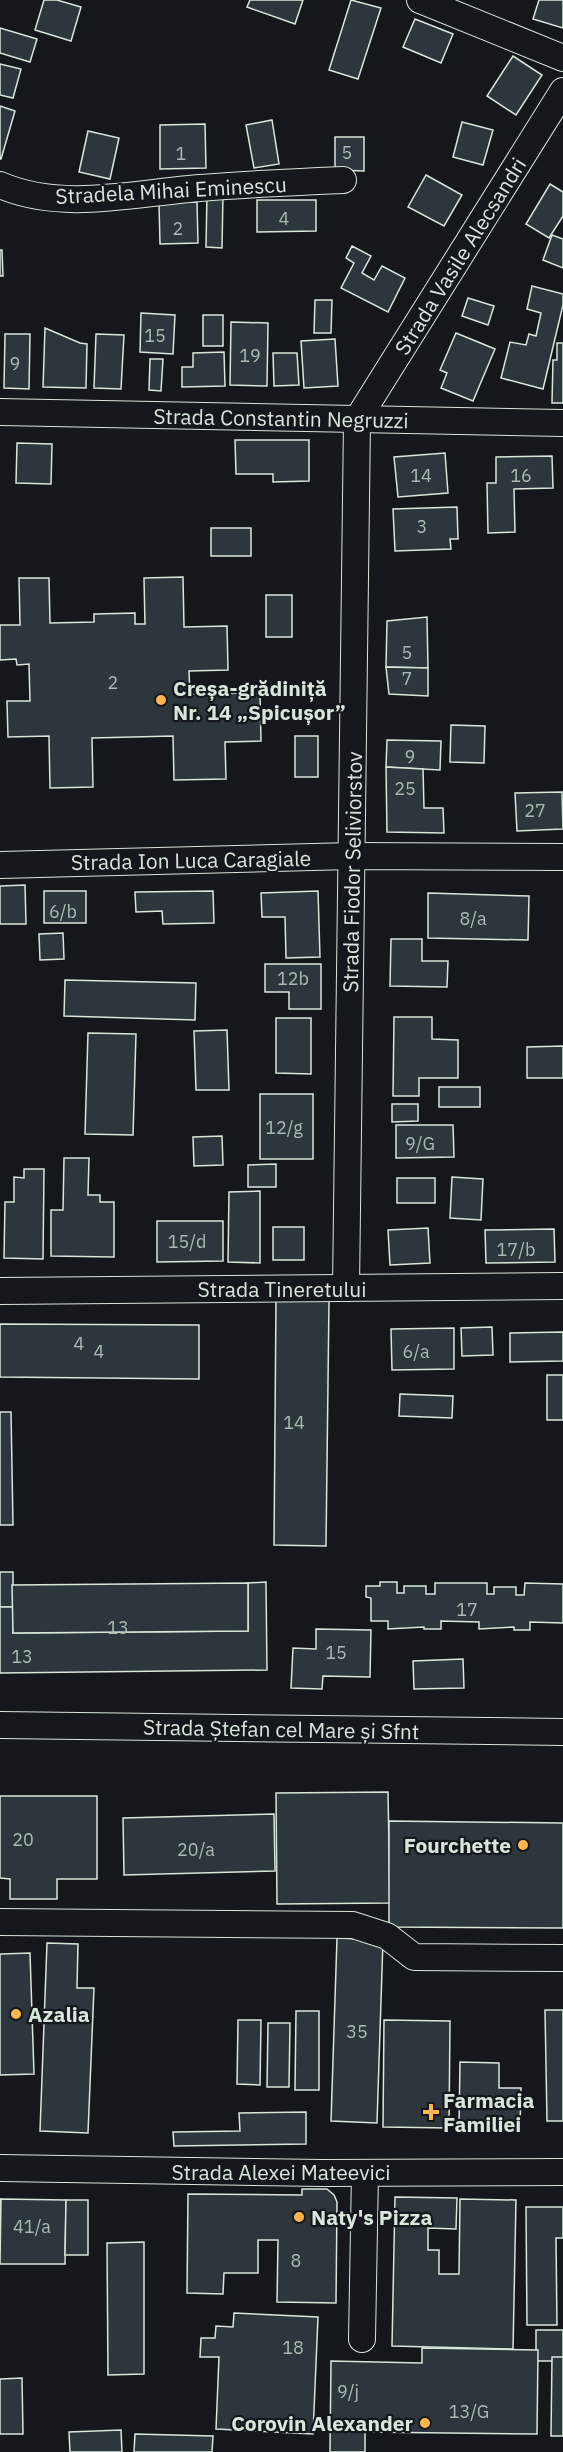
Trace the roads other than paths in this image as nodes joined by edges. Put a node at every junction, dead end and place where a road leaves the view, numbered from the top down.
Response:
1 (420, 0) edge
2 (563, 58) edge
3 (563, 92) edge
4 (343, 180) dead end
5 (0, 185) edge
6 (0, 412) edge
7 (357, 420) junction
8 (563, 423) edge
9 (352, 856) junction
10 (563, 857) edge
11 (0, 865) edge
12 (563, 1286) edge
13 (346, 1288) junction
14 (0, 1291) edge
15 (0, 1725) edge
16 (563, 1732) edge
17 (0, 1922) edge
18 (563, 1959) edge
19 (0, 2169) edge
20 (563, 2172) edge
21 (365, 2173) junction
22 (362, 2339) dead end

1 - 2 street
3 - 7 street, Strada Vasile Alecsandri
4 - 5 street, Stradela Mihai Eminescu
6 - 7 street, Strada Constantin Negruzzi
7 - 8 street, Strada Constantin Negruzzi
7 - 9 street, Strada Fiodor Seliviorstov
9 - 10 street, Strada Ion Luca Caragiale
9 - 11 street, Strada Ion Luca Caragiale
9 - 13 street, Strada Fiodor Seliviorstov
12 - 13 street, Strada Tineretului
13 - 14 street, Strada Tineretului
15 - 16 street, Strada Ștefan cel Mare și Sfnt
17 - 18 street
19 - 21 street, Strada Alexei Mateevici
20 - 21 street, Strada Alexei Mateevici
21 - 22 street

